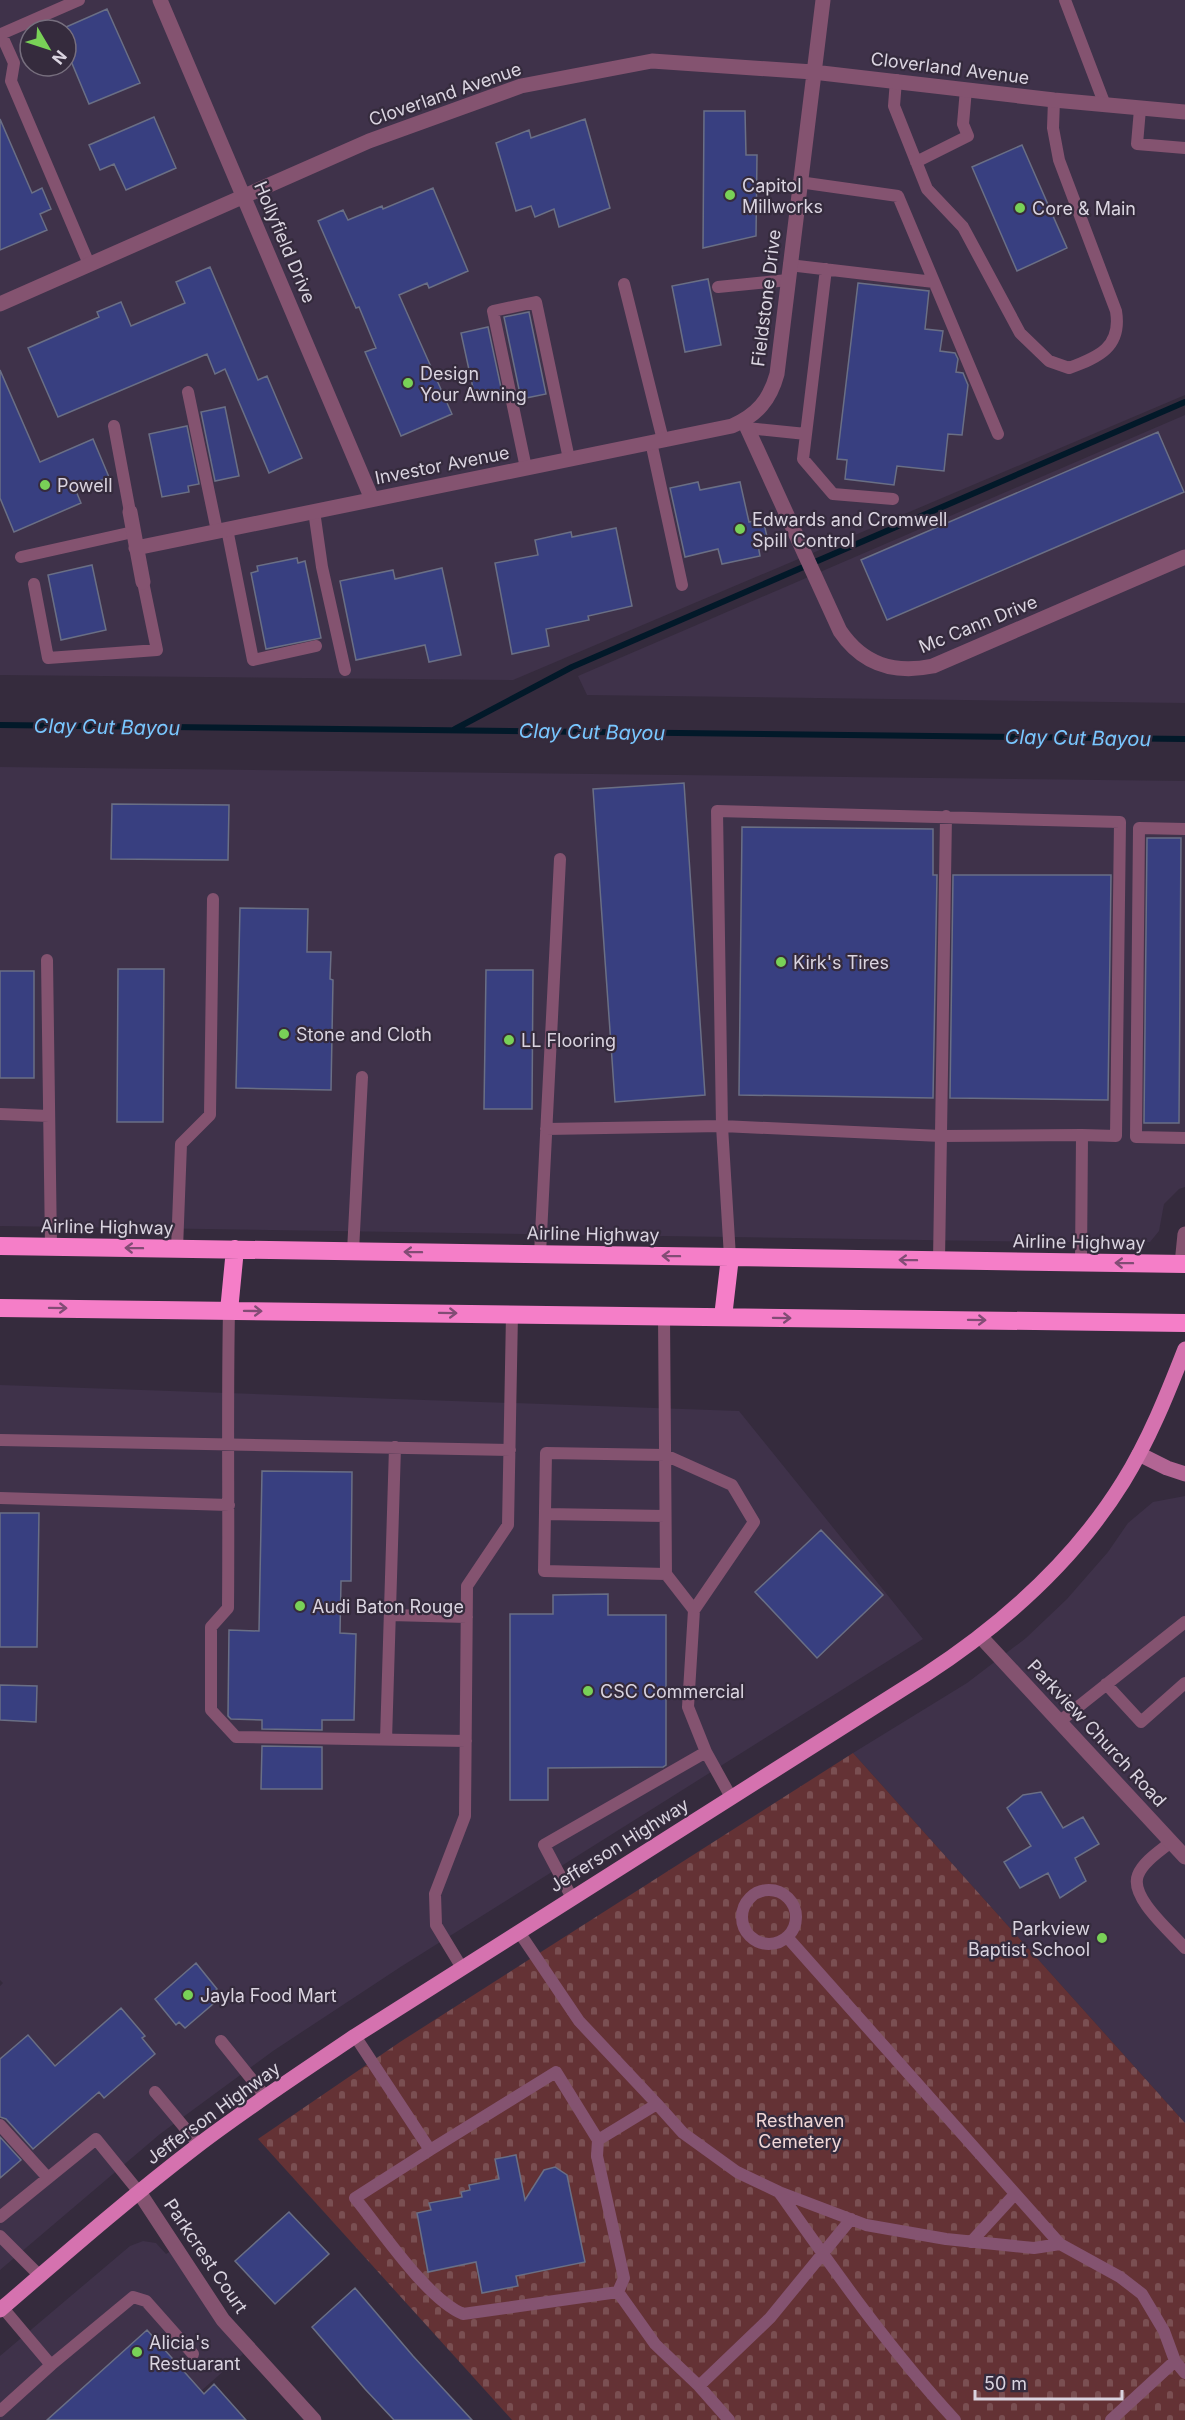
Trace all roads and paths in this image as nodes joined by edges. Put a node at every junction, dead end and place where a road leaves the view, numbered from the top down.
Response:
1 (79, 0) edge
2 (160, 0) edge
3 (823, 0) edge
4 (1065, 0) edge
5 (813, 72) junction
6 (896, 80) junction
7 (966, 89) junction
8 (1054, 100) junction
9 (1105, 105) junction
10 (1140, 109) junction
11 (1185, 112) edge
12 (1185, 148) edge
13 (916, 162) junction
14 (800, 182) junction
15 (244, 196) junction
16 (89, 264) junction
17 (826, 269) junction
18 (788, 273) junction
19 (934, 282) junction
20 (624, 284) dead end
21 (718, 287) dead end
22 (0, 304) edge
23 (188, 392) dead end
24 (748, 421) junction
25 (114, 426) dead end
26 (806, 434) junction
27 (998, 434) dead end
28 (657, 441) junction
29 (569, 459) junction
30 (526, 468) junction
31 (372, 499) junction
32 (894, 499) dead end
33 (314, 511) junction
34 (130, 512) joint
35 (222, 530) junction
36 (133, 532) junction
37 (136, 548) junction
38 (21, 557) dead end
39 (1185, 557) edge
40 (143, 582) joint
41 (34, 584) dead end
42 (682, 585) dead end
43 (316, 646) dead end
44 (345, 670) dead end
45 (946, 816) junction
46 (1185, 829) edge
47 (560, 859) dead end
48 (213, 899) dead end
49 (47, 960) dead end
50 (362, 1077) dead end
51 (0, 1114) edge
52 (49, 1116) junction
53 (722, 1126) junction
54 (546, 1129) junction
55 (941, 1136) junction
56 (1082, 1136) junction
57 (1185, 1138) edge
58 (1185, 1234) edge
59 (0, 1246) edge
60 (51, 1247) junction
61 (177, 1249) junction
62 (235, 1250) junction
63 (353, 1251) junction
64 (540, 1254) junction
65 (730, 1257) junction
66 (939, 1260) junction
67 (1081, 1263) junction
68 (1184, 1268) edge
69 (0, 1308) edge
70 (229, 1311) junction
71 (512, 1314) junction
72 (664, 1316) junction
73 (723, 1317) junction
74 (1185, 1323) edge
75 (1185, 1349) edge
76 (0, 1440) edge
77 (227, 1446) junction
78 (395, 1447) junction
79 (510, 1450) junction
80 (1139, 1454) junction
81 (665, 1455) junction
82 (1185, 1474) edge
83 (0, 1498) edge
84 (229, 1505) junction
85 (545, 1514) junction
86 (665, 1516) junction
87 (666, 1574) junction
88 (694, 1610) junction
89 (390, 1615) junction
90 (466, 1617) junction
91 (1183, 1627) edge
92 (980, 1636) junction
93 (1185, 1683) edge
94 (1106, 1684) junction
95 (1059, 1722) junction
96 (386, 1740) junction
97 (465, 1741) junction
98 (706, 1752) junction
99 (731, 1797) junction
100 (1171, 1842) junction
101 (1185, 1857) edge
102 (572, 1898) junction
103 (519, 1932) junction
104 (787, 1937) junction
105 (1185, 1948) edge
106 (462, 1968) junction
107 (355, 2036) junction
108 (221, 2041) dead end
109 (155, 2092) dead end
110 (266, 2097) junction
111 (657, 2104) junction
112 (0, 2125) edge
113 (598, 2140) junction
114 (199, 2145) junction
115 (430, 2150) junction
116 (48, 2178) junction
117 (139, 2192) junction
118 (779, 2192) junction
119 (1016, 2194) junction
120 (0, 2217) edge
121 (851, 2219) junction
122 (0, 2236) edge
123 (971, 2242) junction
124 (1060, 2244) junction
125 (823, 2253) junction
126 (40, 2276) junction
127 (618, 2292) junction
128 (1, 2309) edge
129 (193, 2354) dead end
130 (1175, 2361) junction
131 (51, 2365) junction
132 (1185, 2373) edge
133 (699, 2386) junction
134 (0, 2411) edge
135 (314, 2420) edge
136 (729, 2420) edge
137 (955, 2420) edge
138 (1111, 2420) edge

1 - 16 lane
2 - 15 street, Hollyfield Drive
3 - 5 street, Fieldstone Drive
4 - 9 lane
5 - 6 street, Cloverland Avenue
5 - 14 street, Fieldstone Drive
5 - 15 street, Cloverland Avenue
6 - 7 street, Cloverland Avenue
6 - 13 lane
7 - 8 street, Cloverland Avenue
7 - 13 lane
8 - 9 street, Cloverland Avenue
8 - 13 lane
9 - 10 street, Cloverland Avenue
10 - 11 street, Cloverland Avenue
10 - 12 lane
14 - 18 street, Fieldstone Drive
14 - 19 lane
15 - 16 street, Cloverland Avenue
15 - 31 street, Hollyfield Drive
16 - 22 street, Cloverland Avenue
17 - 18 lane
17 - 19 lane
17 - 26 lane
18 - 21 lane
18 - 24 street, Fieldstone Drive
19 - 27 lane
20 - 28 lane
23 - 35 lane
24 - 26 lane
24 - 28 street, Investor Avenue
24 - 39 street, Mc Cann Drive
25 - 34 lane
26 - 32 lane
28 - 29 street, Investor Avenue
28 - 42 lane
29 - 30 street, Investor Avenue
29 - 30 lane
30 - 31 street, Investor Avenue
31 - 33 street, Investor Avenue
33 - 35 street, Investor Avenue
33 - 44 lane
34 - 36 street
35 - 37 street, Investor Avenue
35 - 43 lane
36 - 37 street
36 - 38 lane
37 - 40 street
40 - 41 lane
45 - 53 lane
45 - 55 lane
45 - 56 lane
46 - 57 lane
47 - 54 lane
48 - 61 lane
49 - 52 lane
50 - 63 lane
51 - 52 lane
52 - 60 lane
53 - 54 lane
53 - 55 lane
53 - 65 lane
54 - 64 lane
55 - 56 lane
55 - 66 lane
56 - 67 lane
58 - 68 street
59 - 60 highway, Airline Highway
61 -> 60 highway, Airline Highway
61 - 62 highway, Airline Highway
62 - 63 highway, Airline Highway
62 - 70 highway
64 -> 63 highway, Airline Highway
65 -> 64 highway, Airline Highway
66 -> 65 highway, Airline Highway
65 - 73 highway
66 - 67 highway, Airline Highway
68 -> 67 highway, Airline Highway
69 -> 70 highway
70 -> 71 highway
70 - 77 lane
71 - 72 highway
71 - 79 lane
72 - 73 highway
72 - 81 lane
73 -> 74 highway
75 - 80 main road, Jefferson Highway
76 - 77 lane
77 - 78 lane
77 - 84 lane
78 - 79 lane
78 - 89 lane
79 - 90 lane
80 - 82 street
80 - 92 main road, Jefferson Highway
81 - 85 lane
81 - 86 lane
81 - 88 lane
83 - 84 lane
84 - 96 lane
85 - 86 lane
85 - 87 lane
86 - 87 lane
87 - 88 lane
88 - 98 lane
89 - 90 lane
89 - 96 lane
90 - 97 lane
91 - 94 lane
92 - 95 street, Parkview Church Road
92 - 99 main road, Jefferson Highway
93 - 94 lane
94 - 95 lane
95 - 100 street, Parkview Church Road
96 - 97 lane
97 - 106 lane
98 - 99 lane
98 - 102 lane
99 - 102 main road, Jefferson Highway
100 - 101 street, Parkview Church Road
100 - 105 lane
102 - 103 main road, Jefferson Highway
103 - 106 main road, Jefferson Highway
103 - 111 lane
104 - 104 lane
104 - 119 lane
106 - 107 main road, Jefferson Highway
107 - 110 main road, Jefferson Highway
107 - 115 lane
108 - 110 lane
109 - 114 lane
110 - 114 main road, Jefferson Highway
111 - 113 lane
111 - 118 lane
112 - 116 lane
113 - 115 lane
113 - 127 lane
114 - 117 main road, Jefferson Highway
115 - 127 lane
116 - 117 lane
116 - 120 lane
117 - 126 main road, Jefferson Highway
117 - 135 street, Parkcrest Court
118 - 121 lane
118 - 125 lane
119 - 123 lane
119 - 124 lane
121 - 123 lane
121 - 125 lane
122 - 126 lane
123 - 124 lane
124 - 130 lane
125 - 133 lane
125 - 137 lane
126 - 128 main road, Jefferson Highway
127 - 133 lane
128 - 131 lane
129 - 131 lane
130 - 132 lane
130 - 138 lane
131 - 134 lane
133 - 136 lane

